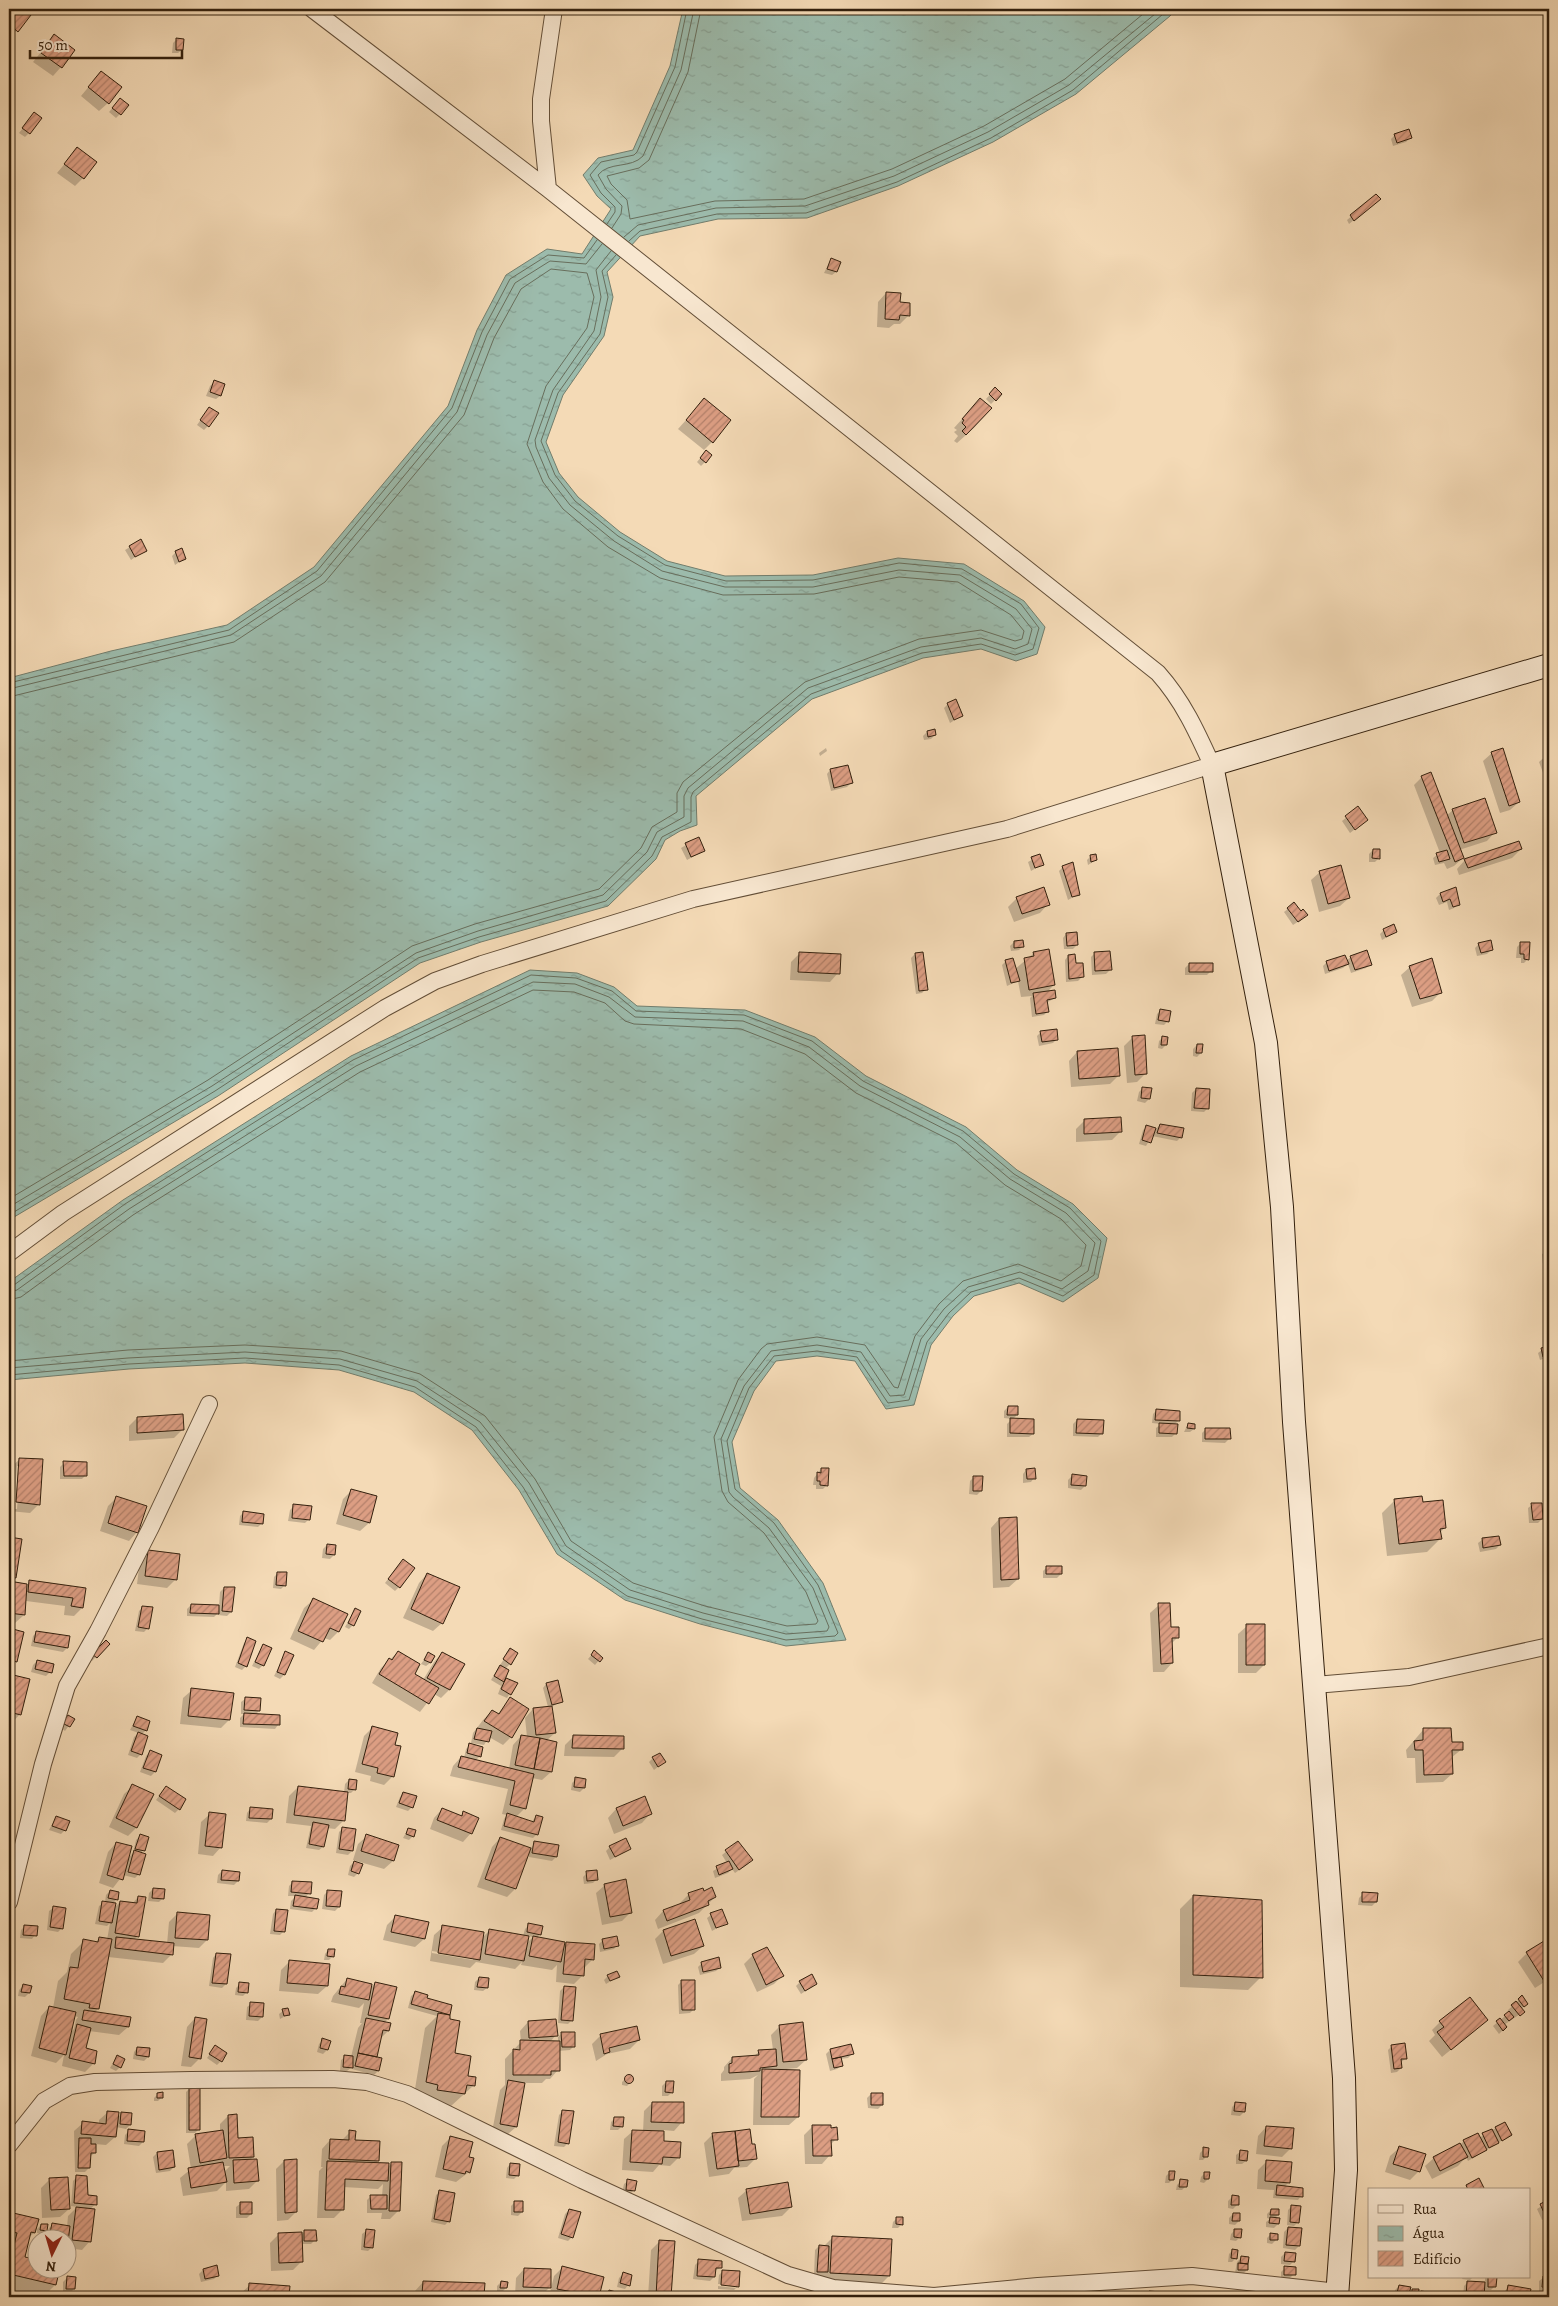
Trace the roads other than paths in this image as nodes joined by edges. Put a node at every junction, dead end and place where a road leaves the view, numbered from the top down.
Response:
1 (312, 9) edge
2 (554, 9) edge
3 (548, 189) junction
4 (1549, 665) edge
5 (1212, 765) junction
6 (9, 1253) edge
7 (210, 1404) dead end
8 (1549, 1646) edge
9 (1315, 1685) junction
10 (9, 1902) edge
11 (9, 2145) edge
12 (1338, 2295) edge
13 (933, 2296) edge

1 - 3 street
2 - 3 street
3 - 5 street
4 - 5 main road
5 - 6 street
5 - 9 main road
7 - 10 street
8 - 9 street
9 - 12 main road
11 - 13 street
12 - 13 street

